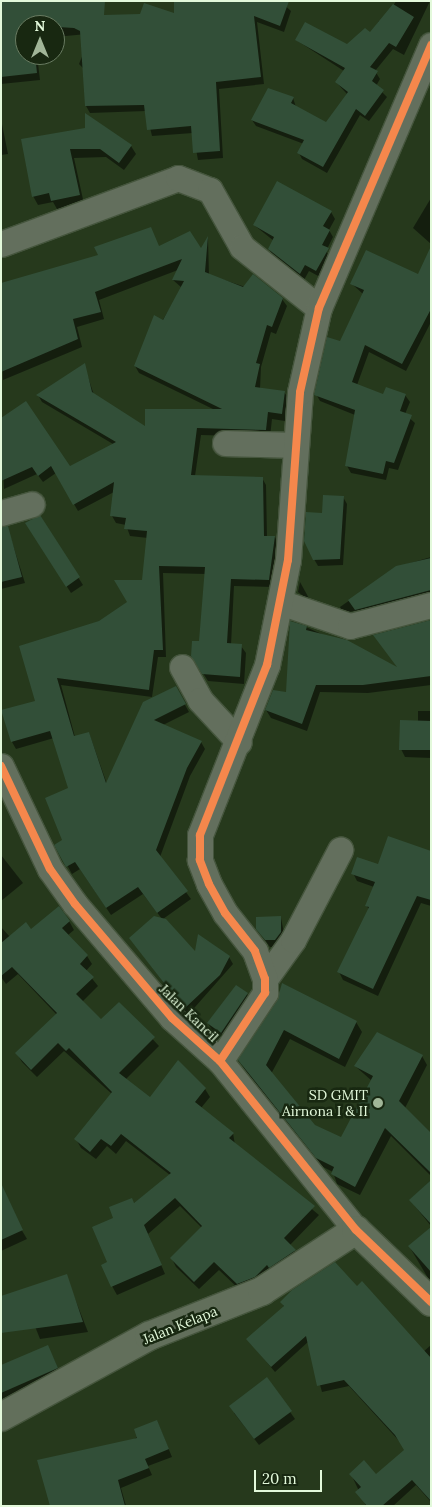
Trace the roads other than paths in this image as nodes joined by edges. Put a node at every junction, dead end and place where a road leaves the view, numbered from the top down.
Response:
1 (431, 45) edge
2 (1, 244) edge
3 (319, 308) junction
4 (226, 443) dead end
5 (295, 445) junction
6 (32, 504) dead end
7 (1, 513) edge
8 (280, 602) junction
9 (431, 605) edge
10 (182, 668) dead end
11 (239, 742) junction
12 (1, 766) edge
13 (340, 850) dead end
14 (265, 979) junction
15 (220, 1060) junction
16 (356, 1230) junction
17 (431, 1302) edge
18 (1, 1417) edge

1 - 3 street
2 - 3 street
3 - 5 street
4 - 5 street
5 - 8 street
6 - 7 street
8 - 9 street
8 - 11 street
10 - 11 street
11 - 14 street
12 - 15 street, Jalan Kancil
13 - 14 street
14 - 15 street
15 - 16 street, Jalan Kancil
16 - 17 street, Jalan Kancil
16 - 18 street, Jalan Kelapa

